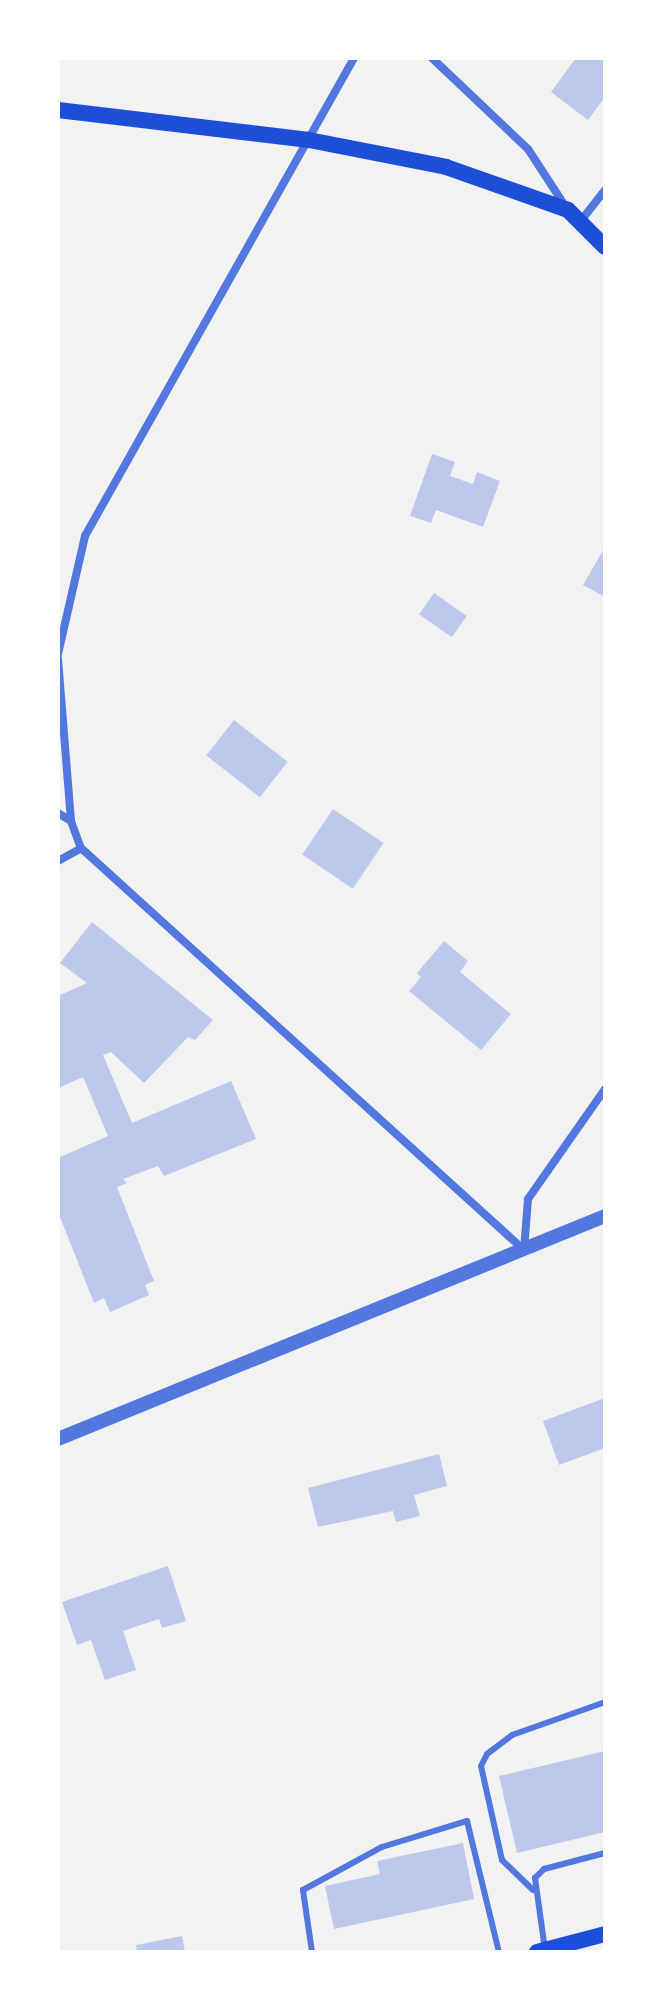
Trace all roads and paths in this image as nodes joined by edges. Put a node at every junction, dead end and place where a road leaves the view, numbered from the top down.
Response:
1 (354, 58) edge
2 (432, 58) edge
3 (58, 110) edge
4 (309, 140) junction
5 (605, 190) edge
6 (574, 216) junction
7 (605, 247) edge
8 (58, 656) edge
9 (58, 813) edge
10 (71, 821) junction
11 (81, 848) junction
12 (58, 861) edge
13 (605, 1089) edge
14 (605, 1216) edge
15 (524, 1250) junction
16 (58, 1439) edge
17 (605, 1702) edge
18 (605, 1853) edge
19 (533, 1890) junction
20 (605, 1934) edge
21 (550, 1950) edge
22 (312, 1952) edge
23 (499, 1952) edge

1 - 4 street
2 - 6 street
3 - 4 main road
4 - 6 main road
4 - 8 street
5 - 6 street
6 - 7 main road
8 - 10 street
9 - 10 street
10 - 11 street
11 - 12 street
11 - 15 street
13 - 15 street
14 - 15 street
15 - 16 street
17 - 19 lane
18 - 19 lane
19 - 21 lane
20 - 21 main road
22 - 23 lane

